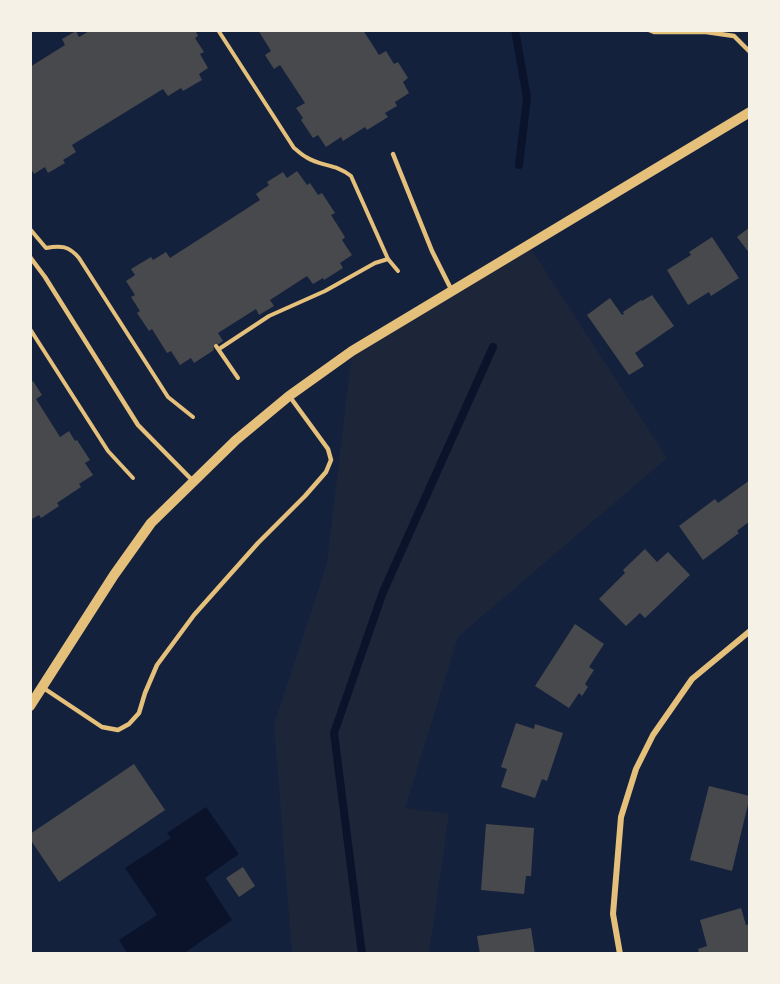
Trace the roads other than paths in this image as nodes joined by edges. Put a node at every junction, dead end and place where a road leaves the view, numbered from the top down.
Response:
1 (649, 30) edge
2 (734, 33) edge
3 (750, 52) edge
4 (750, 112) edge
5 (393, 154) dead end
6 (30, 257) edge
7 (452, 291) junction
8 (289, 396) junction
9 (193, 481) junction
10 (750, 632) edge
11 (42, 687) junction
12 (30, 706) edge
13 (620, 954) edge

1 - 2 lane
2 - 3 lane
4 - 7 street
5 - 7 lane
6 - 9 lane
7 - 8 street
8 - 9 street
8 - 11 lane
9 - 11 street
10 - 13 street
11 - 12 street

